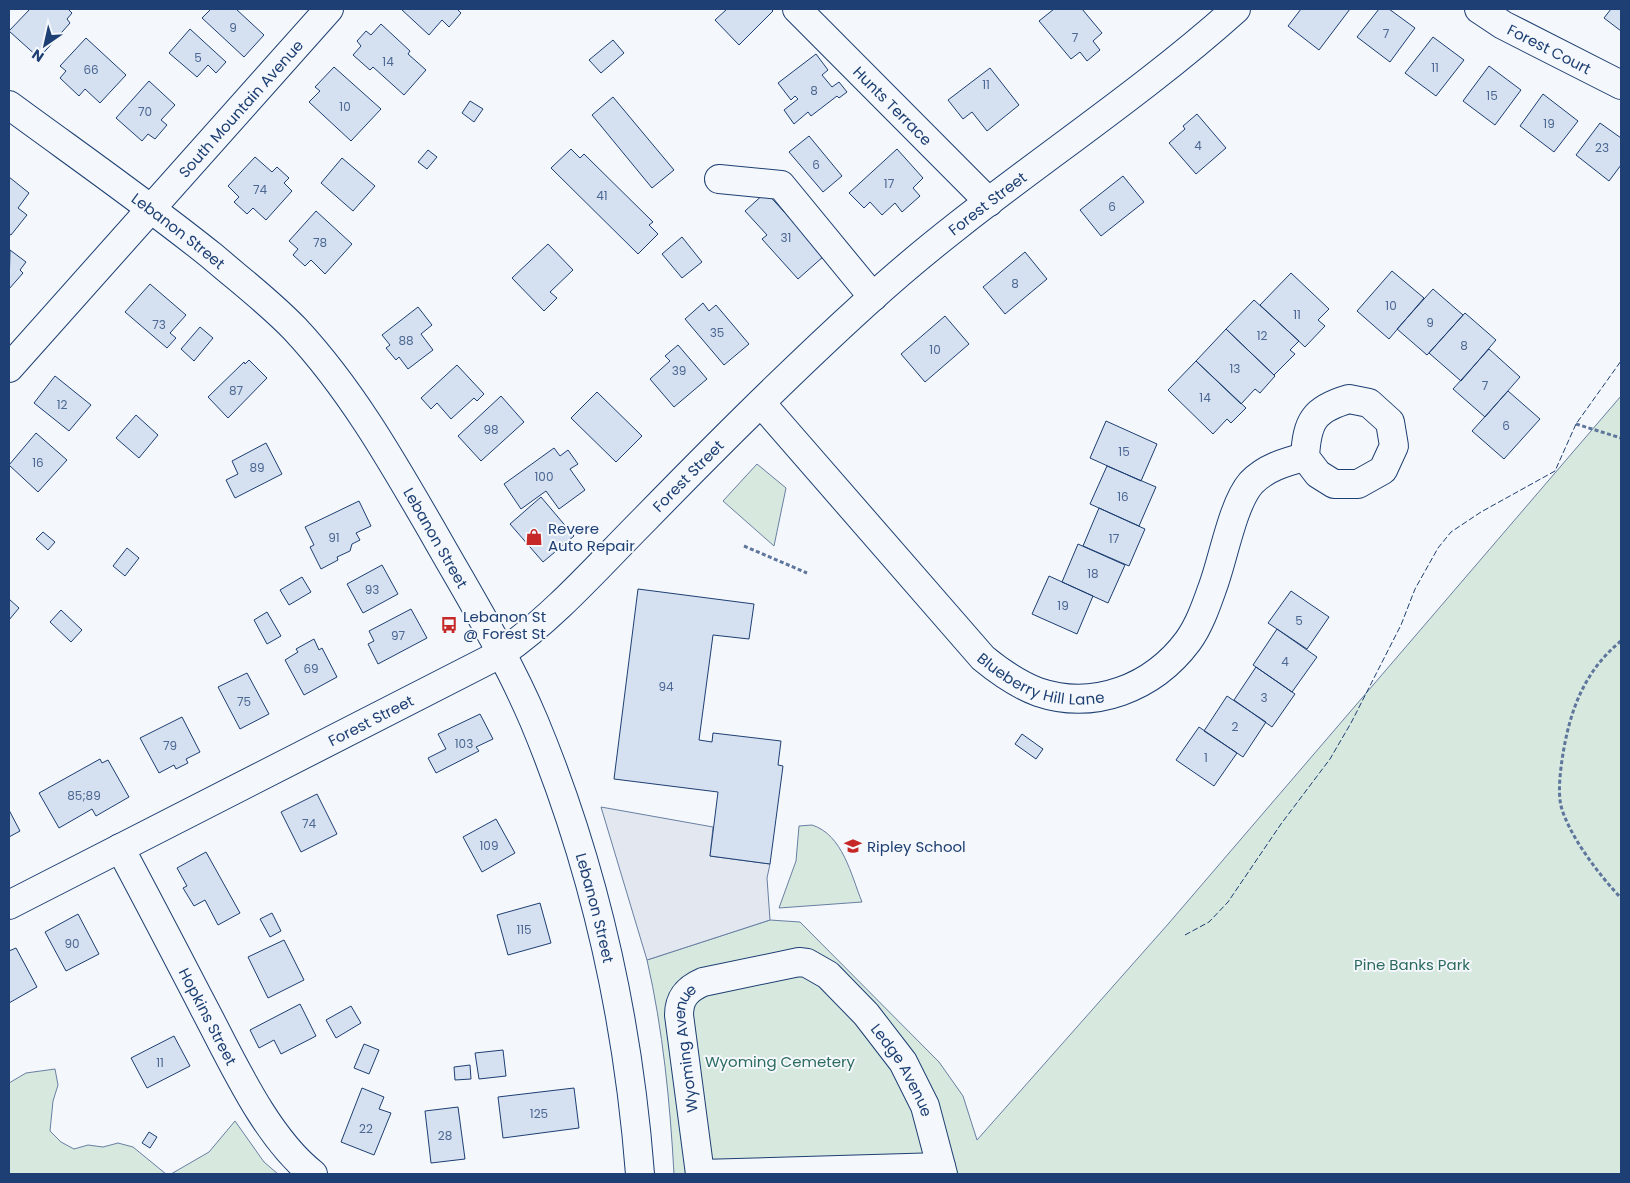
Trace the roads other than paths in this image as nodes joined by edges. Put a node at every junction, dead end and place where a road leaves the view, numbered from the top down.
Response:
1 (329, 9) edge
2 (797, 9) edge
3 (1236, 9) edge
4 (1479, 9) edge
5 (1621, 85) edge
6 (9, 105) edge
7 (719, 179) dead end
8 (989, 202) junction
9 (151, 208) junction
10 (873, 297) junction
11 (9, 368) edge
12 (761, 403) junction
13 (1305, 457) dead end
14 (502, 653) junction
15 (120, 848) junction
16 (9, 905) edge
17 (835, 981) joint
18 (942, 1171) edge
19 (313, 1174) edge
20 (640, 1174) edge
21 (700, 1174) edge

1 - 9 street, South Mountain Avenue
2 - 8 street, Hunts Terrace
3 - 8 street, Forest Street
4 - 5 street, Forest Court
6 - 9 street, Lebanon Street
7 - 10 street
8 - 10 street, Forest Street
9 - 11 street, South Mountain Avenue
9 - 14 street, Lebanon Street
10 - 12 street, Forest Street
12 - 13 street, Blueberry Hill Lane
12 - 14 street, Forest Street
14 - 15 street, Forest Street
14 - 20 street, Lebanon Street
15 - 16 street, Forest Street
15 - 19 street, Hopkins Street
17 - 18 street, Ledge Avenue
17 - 21 street, Wyoming Avenue
18 - 21 street

